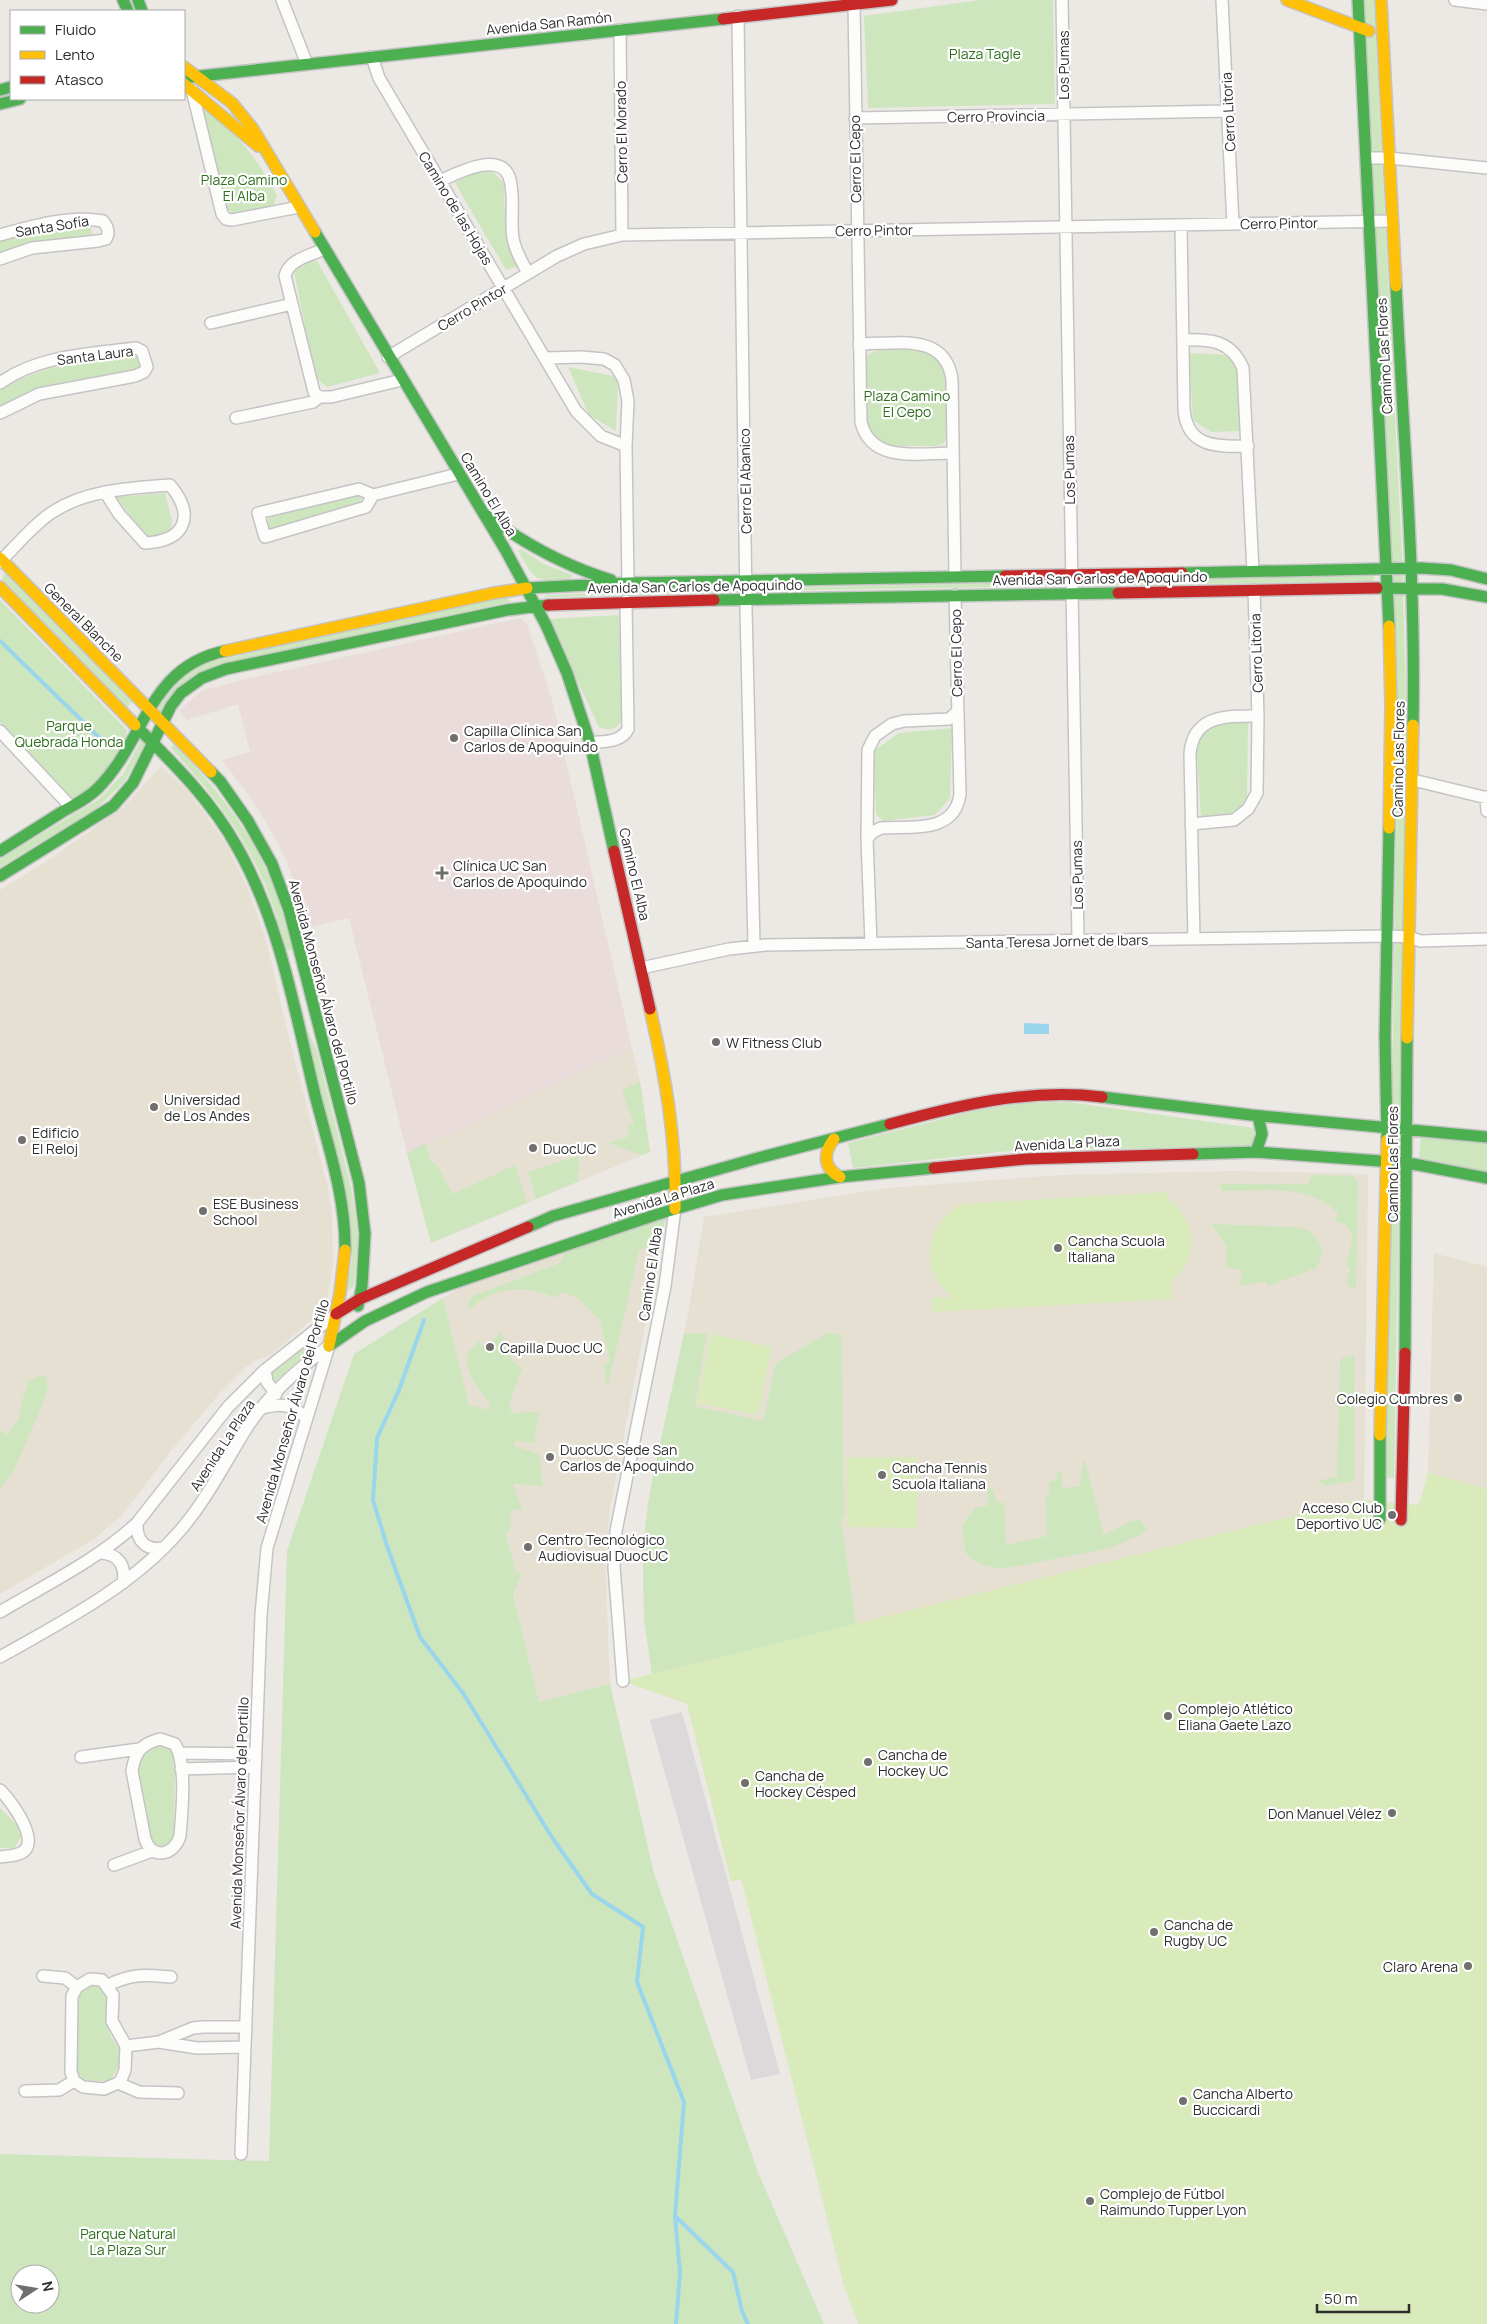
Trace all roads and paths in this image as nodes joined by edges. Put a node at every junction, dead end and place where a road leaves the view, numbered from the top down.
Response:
1 (282, 0) edge
2 (892, 0) edge
3 (1062, 0) edge
4 (1222, 0) edge
5 (1287, 0) edge
6 (1358, 0) edge
7 (1382, 0) edge
8 (1455, 0) edge
9 (854, 4) junction
10 (1487, 4) edge
11 (738, 16) junction
12 (1360, 29) junction
13 (620, 30) junction
14 (1383, 35) junction
15 (372, 57) junction
16 (307, 64) junction
17 (187, 73) edge
18 (188, 87) edge
19 (16, 100) edge
20 (0, 104) edge
21 (1228, 111) junction
22 (1063, 114) junction
23 (855, 118) junction
24 (264, 150) junction
25 (1366, 158) junction
26 (1389, 158) junction
27 (1487, 168) edge
28 (440, 181) junction
29 (299, 207) junction
30 (1370, 221) junction
31 (1392, 221) junction
32 (1234, 224) junction
33 (1181, 225) junction
34 (1065, 227) junction
35 (857, 230) junction
36 (742, 232) junction
37 (0, 235) edge
38 (622, 235) junction
39 (324, 249) junction
40 (4, 257) edge
41 (528, 273) junction
42 (504, 288) junction
43 (292, 304) junction
44 (211, 323) dead end
45 (1183, 340) junction
46 (859, 344) junction
47 (388, 357) junction
48 (546, 358) junction
49 (402, 380) junction
50 (0, 383) edge
51 (319, 397) junction
52 (0, 413) edge
53 (236, 418) dead end
54 (626, 446) junction
55 (1248, 446) junction
56 (953, 453) junction
57 (458, 474) junction
58 (105, 492) junction
59 (373, 495) junction
60 (480, 510) junction
61 (1, 560) edge
62 (1410, 568) junction
63 (1388, 569) junction
64 (1253, 571) junction
65 (1071, 575) junction
66 (955, 577) junction
67 (1487, 579) edge
68 (746, 581) junction
69 (628, 583) junction
70 (0, 586) edge
71 (1411, 587) junction
72 (526, 588) junction
73 (1388, 588) junction
74 (1254, 590) junction
75 (1072, 593) junction
76 (955, 595) junction
77 (1487, 597) edge
78 (746, 599) junction
79 (626, 601) junction
80 (536, 606) junction
81 (148, 707) junction
82 (958, 711) junction
83 (1258, 716) junction
84 (163, 722) junction
85 (138, 727) junction
86 (0, 731) edge
87 (154, 742) junction
88 (590, 743) junction
89 (1413, 780) junction
90 (1486, 798) edge
91 (71, 807) junction
92 (1487, 811) edge
93 (1191, 824) junction
94 (867, 839) junction
95 (0, 851) edge
96 (0, 876) edge
97 (1387, 936) junction
98 (1410, 937) junction
99 (1194, 939) junction
100 (1481, 939) edge
101 (1078, 940) junction
102 (871, 944) junction
103 (754, 945) junction
104 (1487, 946) edge
105 (641, 968) junction
106 (1258, 1116) junction
107 (1385, 1127) junction
108 (1408, 1129) junction
109 (1487, 1137) edge
110 (834, 1139) junction
111 (1256, 1152) junction
112 (1387, 1161) junction
113 (1408, 1163) junction
114 (840, 1177) junction
115 (1487, 1178) edge
116 (676, 1180) junction
117 (675, 1209) junction
118 (360, 1299) junction
119 (336, 1314) junction
120 (354, 1328) junction
121 (328, 1346) junction
122 (265, 1370) junction
123 (276, 1394) junction
124 (262, 1408) junction
125 (306, 1418) junction
126 (1402, 1451) junction
127 (1381, 1452) junction
128 (1380, 1520) dead end
129 (1401, 1520) dead end
130 (137, 1523) junction
131 (164, 1548) junction
132 (101, 1554) junction
133 (123, 1583) junction
134 (0, 1612) edge
135 (0, 1657) edge
136 (623, 1681) dead end
137 (139, 1748) junction
138 (180, 1753) junction
139 (256, 1754) junction
140 (81, 1757) dead end
141 (255, 1767) junction
142 (181, 1769) junction
143 (0, 1790) edge
144 (152, 1851) junction
145 (0, 1856) edge
146 (114, 1865) dead end
147 (43, 1976) dead end
148 (171, 1977) dead end
149 (108, 1985) junction
150 (77, 1986) junction
151 (246, 2027) junction
152 (159, 2042) junction
153 (126, 2046) junction
154 (245, 2047) junction
155 (74, 2081) junction
156 (118, 2083) junction
157 (25, 2091) dead end
158 (178, 2093) dead end
159 (242, 2154) dead end

1 - 16 street
2 - 9 street, Avenida San Ramón
3 - 22 street, Los Pumas
4 - 21 street, Cerro Litoria
5 - 12 street
6 - 12 street, Camino Las Flores
7 - 14 street, Camino Las Flores
8 - 10 street
9 - 11 street, Avenida San Ramón
9 - 23 street, Cerro El Cepo
11 - 13 street, Avenida San Ramón
11 - 36 street, Cerro El Abanico
12 - 14 street
12 - 25 street, Camino Las Flores
13 - 15 street, Avenida San Ramón
13 - 38 street, Cerro El Morado
14 - 26 street, Camino Las Flores
15 - 16 street, Avenida San Ramón
15 - 28 street, Camino de las Hojas
16 - 17 street, Avenida San Ramón
17 - 24 street, Camino El Alba
18 - 24 street, Camino El Alba
18 - 29 street
19 - 20 street
21 - 22 street, Cerro Provincia
21 - 32 street, Cerro Litoria
22 - 23 street, Cerro Provincia
22 - 34 street, Los Pumas
23 - 35 street, Cerro El Cepo
24 - 29 street, Camino El Alba
25 - 26 street
25 - 30 street, Camino Las Flores
26 - 27 street
26 - 31 street, Camino Las Flores
28 - 41 street
28 - 42 street, Camino de las Hojas
29 - 39 street, Camino El Alba
30 - 31 street, Cerro Pintor
30 - 32 street, Cerro Pintor
30 - 63 street, Camino Las Flores
31 - 62 street, Camino Las Flores
32 - 33 street, Cerro Pintor
33 - 34 street, Cerro Pintor
33 - 45 street
34 - 35 street, Cerro Pintor
34 - 65 street, Los Pumas
35 - 36 street, Cerro Pintor
35 - 46 street, Cerro El Cepo
36 - 38 street, Cerro Pintor
36 - 68 street, Cerro El Abanico
37 - 40 street, Santa Sofía
37 - 40 street, Santa Sofía
38 - 41 street, Cerro Pintor
39 - 43 street
39 - 47 street, Camino El Alba
41 - 42 street, Cerro Pintor
42 - 47 street, Cerro Pintor
42 - 48 street, Camino de las Hojas
43 - 44 street
43 - 51 street
45 - 55 street
45 - 55 street
46 - 56 street
46 - 56 street, Cerro El Cepo
47 - 49 street, Camino El Alba
48 - 54 street, Camino de las Hojas
48 - 54 street
49 - 51 street
49 - 57 street, Camino El Alba
50 - 52 street, Santa Laura
51 - 53 street
54 - 69 street
55 - 64 street
56 - 66 street
57 - 59 street
57 - 60 street, Camino El Alba
58 - 58 street
58 - 61 street
59 - 59 street
60 - 69 street
60 - 72 street, Camino El Alba
61 - 81 street, General Blanche
62 - 63 street, Avenida San Carlos de Apoquindo
62 - 67 street, Avenida San Carlos de Apoquindo
62 - 71 street, Camino Las Flores
63 - 64 street, Avenida San Carlos de Apoquindo
63 - 73 street, Camino Las Flores
64 - 65 street, Avenida San Carlos de Apoquindo
65 - 66 street, Avenida San Carlos de Apoquindo
65 - 75 street, Los Pumas
66 - 68 street, Avenida San Carlos de Apoquindo
68 - 69 street, Avenida San Carlos de Apoquindo
68 - 78 street, Cerro El Abanico
69 - 72 street, Avenida San Carlos de Apoquindo
70 - 85 street
71 - 73 street, Avenida San Carlos de Apoquindo
71 - 77 street, Avenida San Carlos de Apoquindo
71 - 89 street, Camino Las Flores
72 - 80 street, Camino El Alba
72 - 81 street, Avenida San Carlos de Apoquindo
73 - 74 street, Avenida San Carlos de Apoquindo
73 - 97 street, Camino Las Flores
74 - 75 street, Avenida San Carlos de Apoquindo
74 - 83 street, Cerro Litoria
75 - 76 street, Avenida San Carlos de Apoquindo
75 - 101 street, Los Pumas
76 - 78 street, Avenida San Carlos de Apoquindo
76 - 82 street, Cerro El Cepo
78 - 79 street, Avenida San Carlos de Apoquindo
78 - 103 street, Cerro El Abanico
79 - 80 street, Avenida San Carlos de Apoquindo
79 - 88 street
80 - 84 street, Avenida San Carlos de Apoquindo
80 - 88 street, Camino El Alba
81 - 84 street, Avenida Monseñor Álvaro del Portillo
81 - 85 street, Avenida San Carlos de Apoquindo
82 - 94 street, Cerro El Cepo
82 - 94 street, Cerro El Cepo
83 - 93 street, Cerro Litoria
83 - 93 street
84 - 87 street, Avenida San Carlos de Apoquindo
84 - 118 street, Avenida Monseñor Álvaro del Portillo
85 - 87 street, Avenida Monseñor Álvaro del Portillo
85 - 91 street, Avenida San Carlos de Apoquindo
86 - 91 street
87 - 96 street, Avenida San Carlos de Apoquindo
87 - 119 street, Avenida Monseñor Álvaro del Portillo
88 - 105 street, Camino El Alba
89 - 90 street
89 - 98 street, Camino Las Flores
90 - 92 street
91 - 95 street, Avenida San Carlos de Apoquindo
93 - 99 street
94 - 102 street, Cerro El Cepo
97 - 98 street, Santa Teresa Jornet de Ibars
97 - 99 street, Santa Teresa Jornet de Ibars
97 - 107 street, Camino Las Flores
98 - 100 street, Santa Teresa Jornet de Ibars
98 - 108 street, Camino Las Flores
99 - 101 street, Santa Teresa Jornet de Ibars
100 - 104 street, Santa Teresa Jornet de Ibars
101 - 102 street, Santa Teresa Jornet de Ibars
102 - 103 street, Santa Teresa Jornet de Ibars
103 - 105 street, Santa Teresa Jornet de Ibars
105 - 116 street, Camino El Alba
106 - 107 street, Avenida La Plaza
106 - 110 street, Avenida La Plaza
106 - 111 street
107 - 108 street, Avenida La Plaza
107 - 112 street, Camino Las Flores
108 - 109 street, Avenida La Plaza
108 - 113 street, Camino Las Flores
110 - 114 street
110 - 116 street, Avenida La Plaza
111 - 112 street, Avenida La Plaza
111 - 114 street, Avenida La Plaza
112 - 113 street, Avenida La Plaza
112 - 127 street, Camino Las Flores
113 - 115 street, Avenida La Plaza
113 - 126 street, Camino Las Flores
114 - 117 street, Avenida La Plaza
116 - 117 street, Camino El Alba
116 - 118 street, Avenida La Plaza
117 - 120 street, Avenida La Plaza
117 - 136 street, Camino El Alba
118 - 119 street, Avenida La Plaza
118 - 120 street, Avenida Monseñor Álvaro del Portillo
119 - 121 street, Avenida Monseñor Álvaro del Portillo
119 - 122 street, Avenida La Plaza
120 - 121 street, Avenida La Plaza
121 - 123 street, Avenida La Plaza
121 - 125 street, Avenida Monseñor Álvaro del Portillo
122 - 123 street
122 - 130 street, Avenida La Plaza
123 - 124 street, Avenida La Plaza
124 - 125 street
124 - 131 street, Avenida La Plaza
125 - 139 street, Avenida Monseñor Álvaro del Portillo
126 - 127 street
126 - 129 street, Camino Las Flores
127 - 128 street, Camino Las Flores
130 - 131 street
130 - 132 street, Avenida La Plaza
131 - 133 street, Avenida La Plaza
132 - 133 street
132 - 134 street, Avenida La Plaza
133 - 135 street, Avenida La Plaza
137 - 138 street
137 - 140 street
137 - 144 street
138 - 139 street
138 - 142 street
139 - 141 street, Avenida Monseñor Álvaro del Portillo
141 - 142 street
141 - 151 street, Avenida Monseñor Álvaro del Portillo
142 - 144 street
143 - 145 street
144 - 146 street
147 - 150 street
148 - 149 street
149 - 150 street
149 - 153 street
150 - 155 street
151 - 152 street
151 - 154 street, Avenida Monseñor Álvaro del Portillo
152 - 153 street
152 - 154 street
153 - 156 street
154 - 159 street, Avenida Monseñor Álvaro del Portillo
155 - 156 street
155 - 157 street
156 - 158 street

